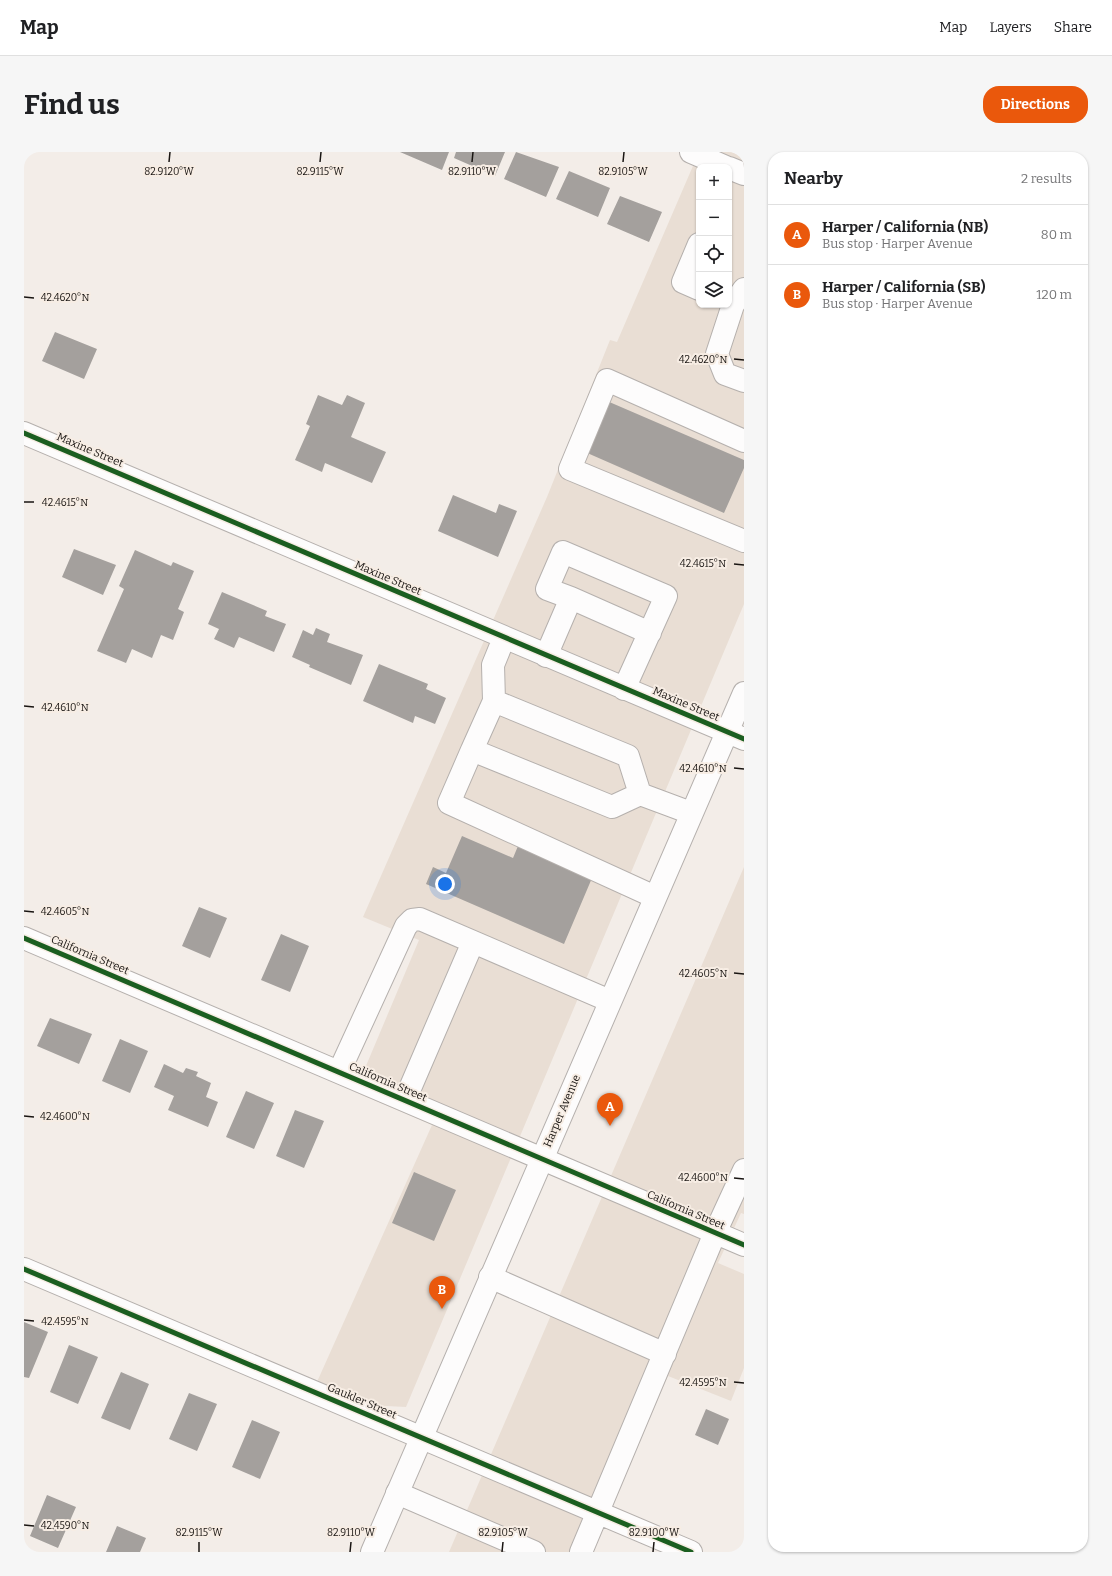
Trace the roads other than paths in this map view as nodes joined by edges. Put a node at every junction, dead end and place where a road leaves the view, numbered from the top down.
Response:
1 (691, 152) edge
2 (717, 164) edge
3 (696, 251) edge
4 (696, 288) edge
5 (735, 299) edge
6 (744, 381) edge
7 (24, 433) edge
8 (744, 441) edge
9 (744, 541) edge
10 (571, 598) junction
11 (650, 632) junction
12 (504, 638) junction
13 (546, 656) junction
14 (624, 689) junction
15 (744, 693) edge
16 (494, 701) junction
17 (736, 736) edge
18 (472, 750) junction
19 (640, 794) junction
20 (691, 813) junction
21 (655, 897) junction
22 (24, 938) edge
23 (473, 942) junction
24 (610, 1001) junction
25 (339, 1072) junction
26 (405, 1100) junction
27 (542, 1158) junction
28 (744, 1170) edge
29 (715, 1233) junction
30 (744, 1245) edge
31 (24, 1269) edge
32 (490, 1277) junction
33 (665, 1354) junction
34 (421, 1437) junction
35 (398, 1493) junction
36 (598, 1513) junction
37 (372, 1552) edge
38 (534, 1552) edge
39 (581, 1552) edge
40 (692, 1552) edge

1 - 2 street
3 - 4 street
5 - 6 street
7 - 12 street, Maxine Street
8 - 9 street
10 - 11 street
10 - 11 street
10 - 13 street
11 - 14 street
12 - 13 street, Maxine Street
12 - 16 street
13 - 14 street, Maxine Street
14 - 17 street, Maxine Street
15 - 17 street, Harper Avenue
16 - 18 street
16 - 19 street
17 - 20 street, Harper Avenue
18 - 19 street
18 - 21 street
19 - 20 street
20 - 21 street, Harper Avenue
21 - 24 street, Harper Avenue
22 - 25 street, California Street
23 - 24 street
23 - 25 street
23 - 26 street
24 - 27 street, Harper Avenue
25 - 26 street, California Street
26 - 27 street, California Street
27 - 29 street, California Street
27 - 32 street, Harper Avenue
28 - 29 street
29 - 30 street, California Street
29 - 33 street
31 - 34 street, Gaukler Street
32 - 33 street
32 - 34 street, Harper Avenue
33 - 36 street
34 - 35 street, Harper Avenue
34 - 36 street, Gaukler Street
35 - 37 street, Harper Avenue
35 - 38 street
36 - 39 street
36 - 40 street, Gaukler Street

